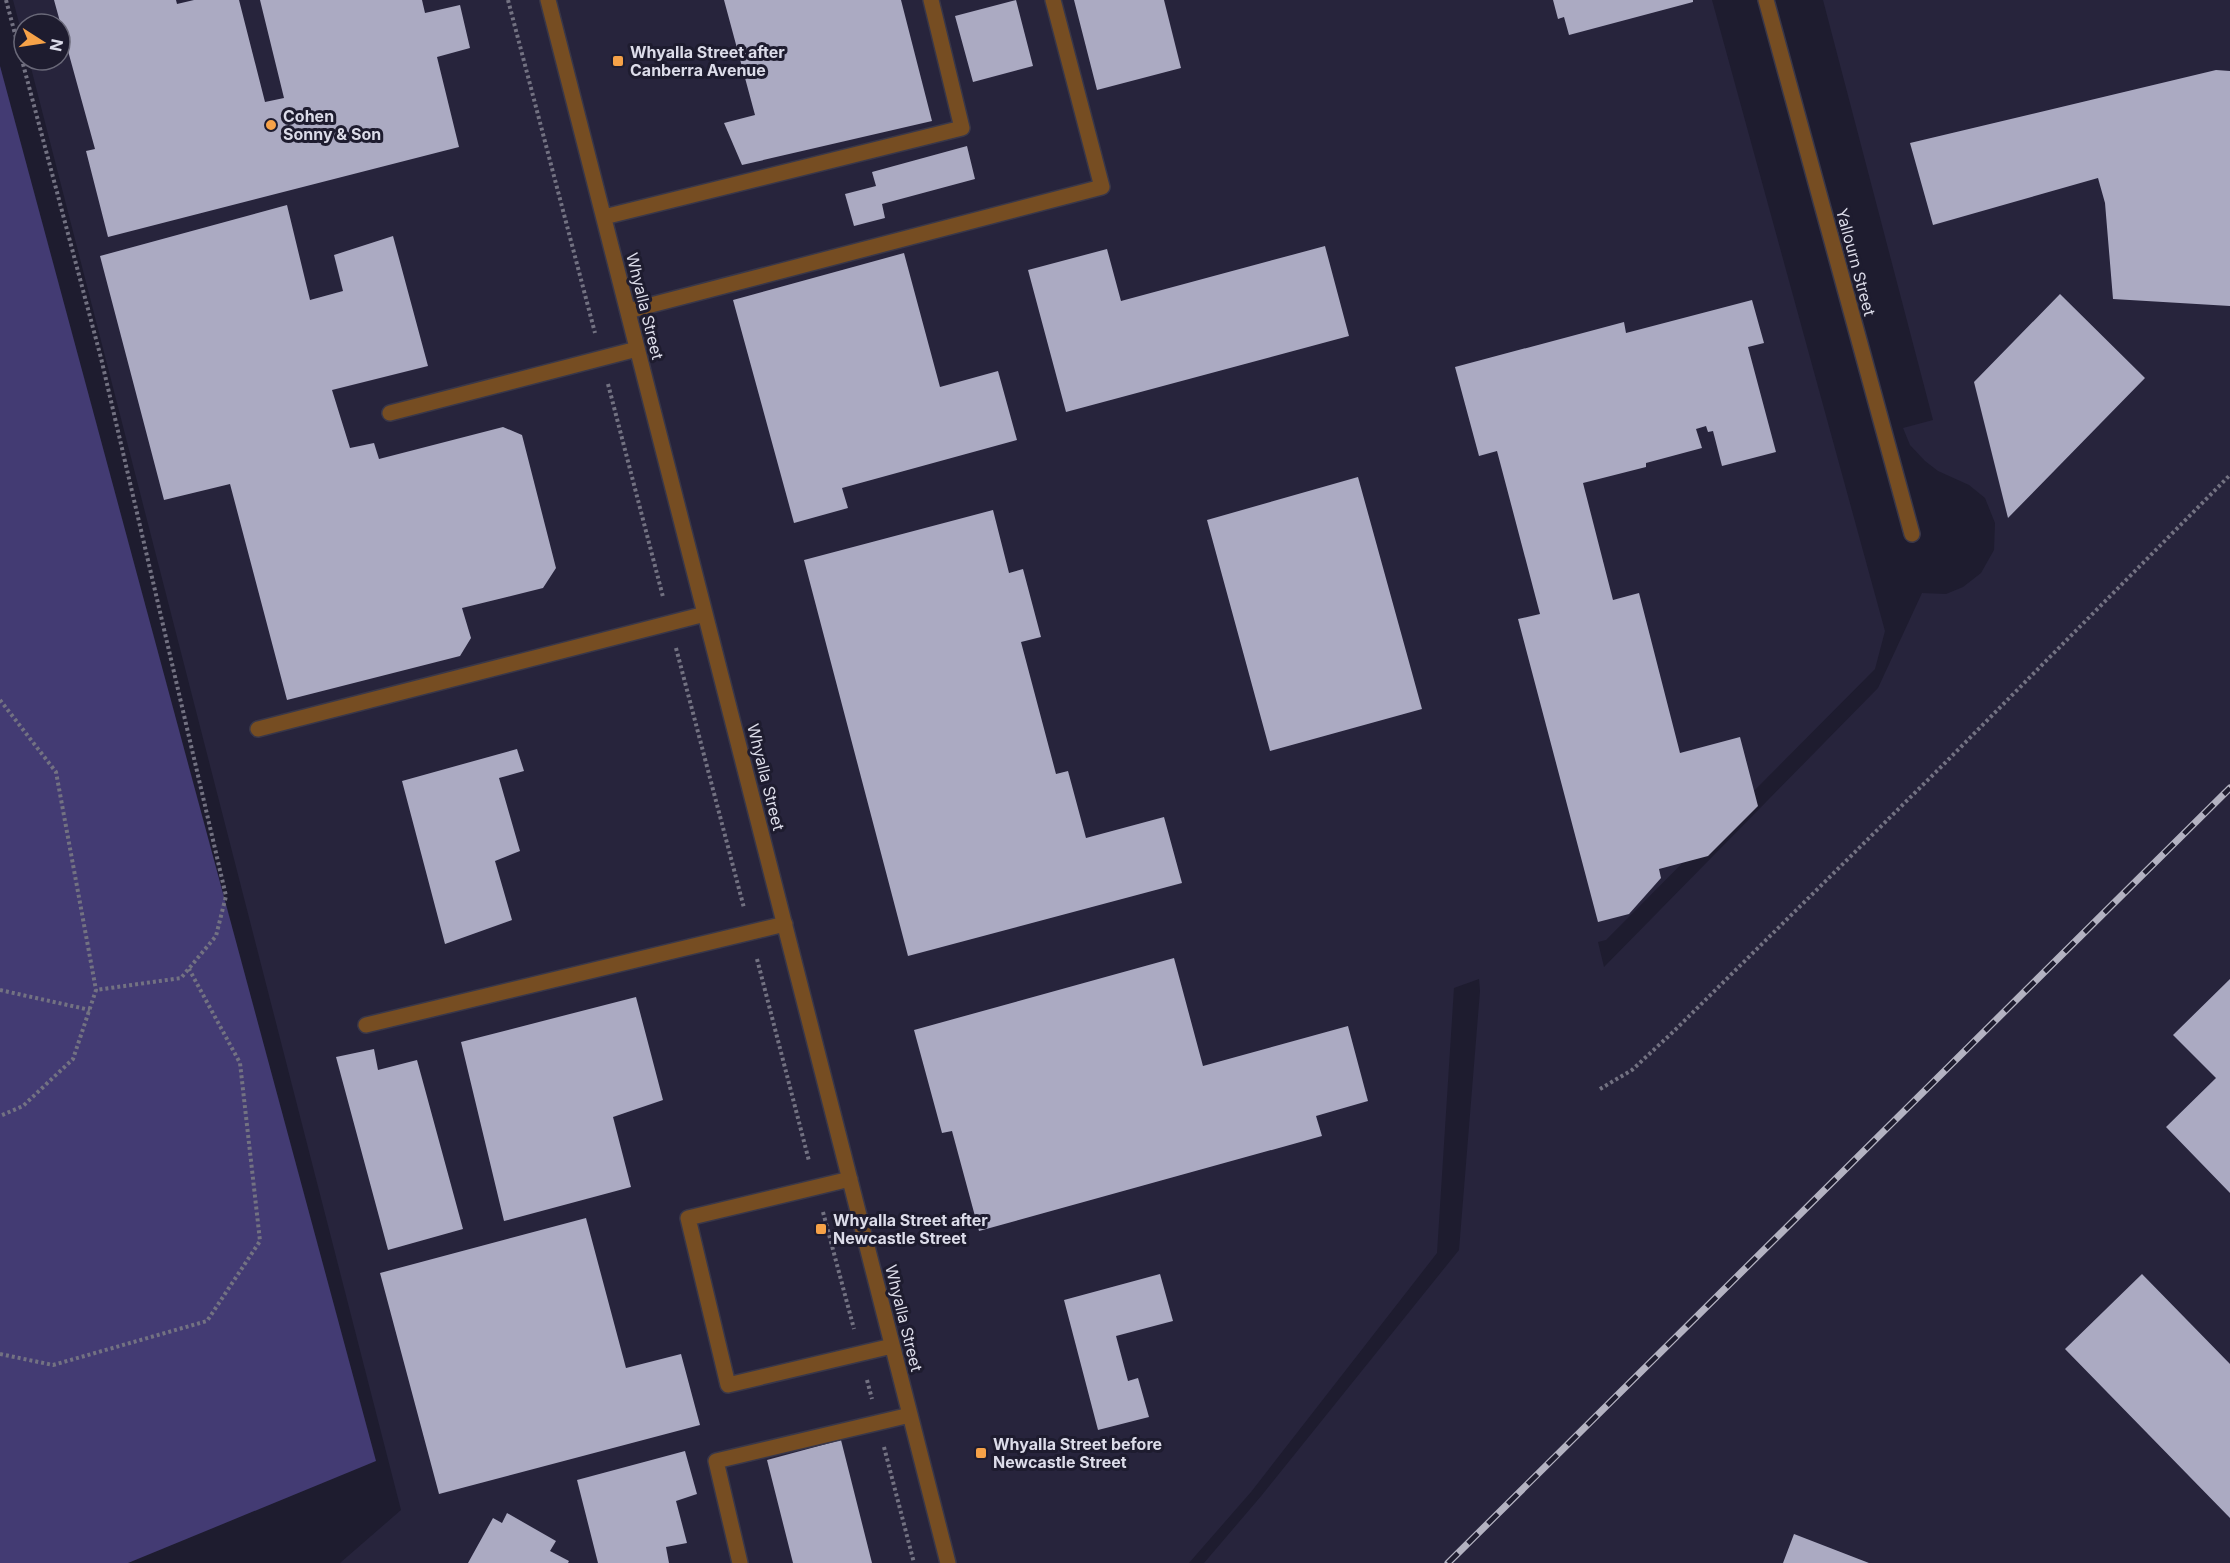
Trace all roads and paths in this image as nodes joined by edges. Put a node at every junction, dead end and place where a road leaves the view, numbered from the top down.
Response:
1 (6, 0) edge
2 (508, 0) edge
3 (548, 0) edge
4 (931, 0) edge
5 (1053, 0) edge
6 (1766, 0) edge
7 (604, 217) junction
8 (628, 311) junction
9 (637, 349) junction
10 (601, 358) junction
11 (390, 413) dead end
12 (2230, 475) edge
13 (1912, 534) dead end
14 (705, 614) junction
15 (670, 623) junction
16 (0, 700) edge
17 (258, 729) dead end
18 (785, 924) junction
19 (750, 932) junction
20 (188, 969) junction
21 (0, 990) edge
22 (96, 990) junction
23 (90, 1010) junction
24 (366, 1025) dead end
25 (1600, 1089) dead end
26 (0, 1116) edge
27 (850, 1179) junction
28 (816, 1188) junction
29 (892, 1346) junction
30 (860, 1353) junction
31 (0, 1354) edge
32 (910, 1415) junction
33 (878, 1423) junction
34 (740, 1563) edge
35 (914, 1563) edge
36 (948, 1563) edge

1 - 20 path
2 - 10 path
3 - 7 street, Whyalla Street
4 - 7 street
5 - 8 street
6 - 13 street, Yallourn Street
7 - 8 street, Whyalla Street
8 - 9 street, Whyalla Street
9 - 10 street
9 - 14 street, Whyalla Street
10 - 11 street
10 - 15 path
12 - 25 path
14 - 15 street
14 - 18 street, Whyalla Street
15 - 17 street
15 - 19 path
16 - 22 path
18 - 19 street
18 - 27 street, Whyalla Street
19 - 24 street
19 - 28 path
20 - 22 path
20 - 31 path
21 - 23 path
22 - 23 path
23 - 26 path
27 - 28 street
27 - 29 street, Whyalla Street
28 - 30 path
28 - 30 street
29 - 30 street
29 - 32 street, Whyalla Street
30 - 33 path
32 - 33 street
32 - 36 street, Whyalla Street
33 - 34 street
33 - 35 path

